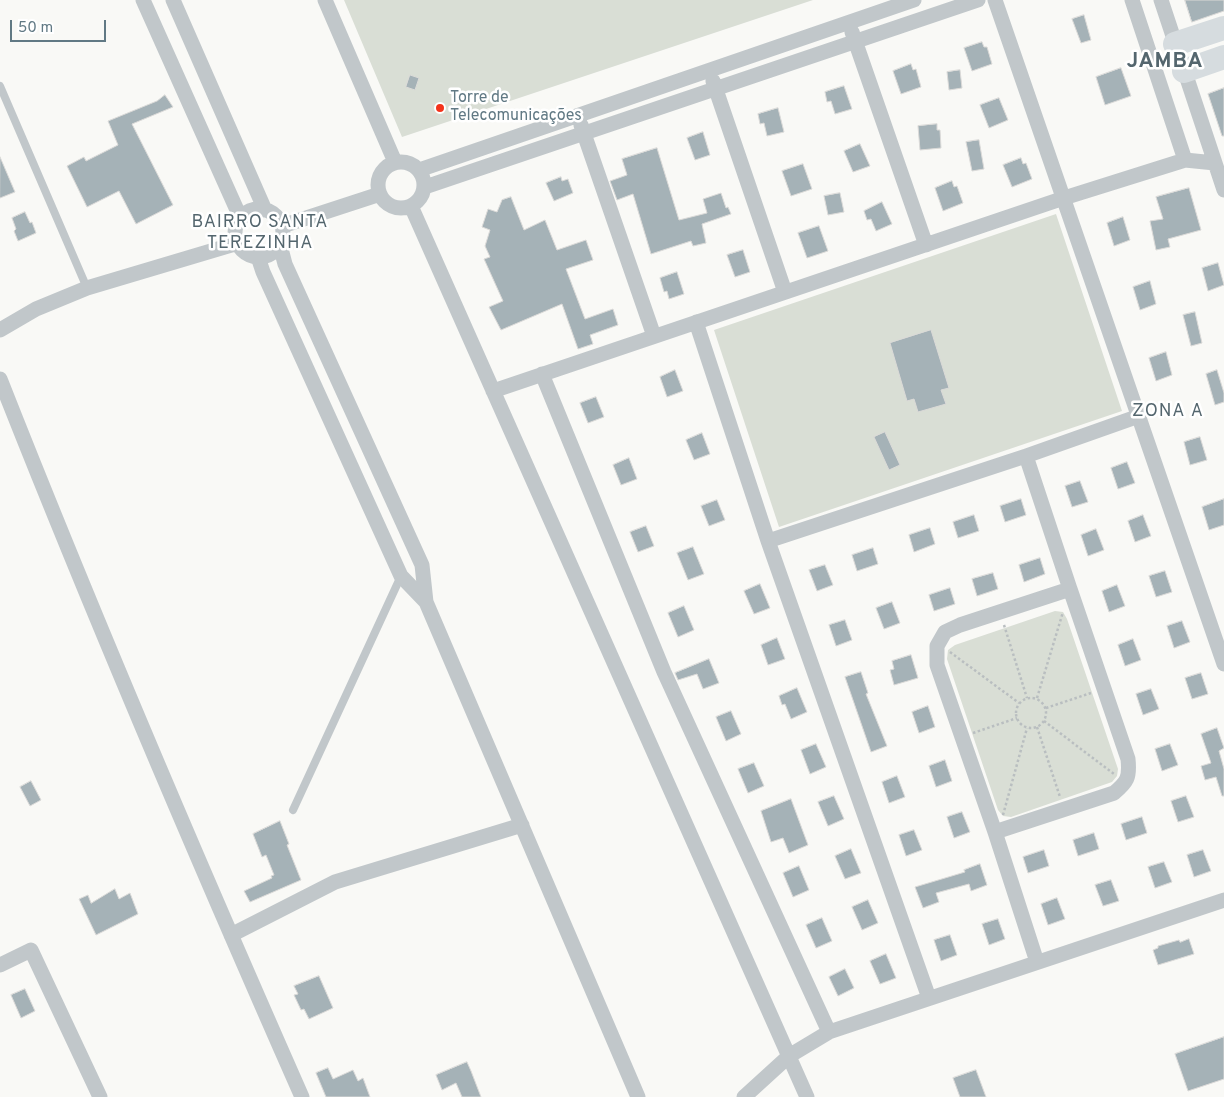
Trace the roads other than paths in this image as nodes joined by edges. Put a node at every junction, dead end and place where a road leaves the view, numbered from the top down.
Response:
1 (143, 0) edge
2 (173, 0) edge
3 (326, 0) edge
4 (914, 0) edge
5 (978, 0) edge
6 (995, 0) edge
7 (1132, 0) edge
8 (1160, 0) edge
9 (848, 23) junction
10 (1224, 28) edge
11 (855, 42) junction
12 (1175, 44) junction
13 (1149, 54) junction
14 (1224, 57) edge
15 (709, 70) junction
16 (1184, 71) junction
17 (1158, 80) junction
18 (0, 86) edge
19 (716, 89) junction
20 (578, 116) junction
21 (584, 133) junction
22 (1185, 160) junction
23 (395, 162) junction
24 (1215, 163) junction
25 (419, 170) junction
26 (425, 187) junction
27 (1224, 190) edge
28 (380, 194) junction
29 (1064, 198) junction
30 (411, 206) junction
31 (266, 210) junction
32 (241, 219) junction
33 (282, 226) junction
34 (238, 243) junction
35 (280, 245) junction
36 (926, 246) junction
37 (258, 257) junction
38 (88, 288) junction
39 (785, 292) junction
40 (696, 322) junction
41 (0, 330) edge
42 (654, 336) junction
43 (542, 374) junction
44 (0, 379) edge
45 (492, 391) junction
46 (1139, 416) junction
47 (1026, 456) junction
48 (768, 541) junction
49 (422, 565) junction
50 (401, 576) junction
51 (1070, 589) junction
52 (426, 602) junction
53 (1224, 664) edge
54 (293, 810) dead end
55 (522, 825) junction
56 (995, 832) junction
57 (1224, 900) edge
58 (231, 935) junction
59 (1037, 962) junction
60 (0, 965) edge
61 (929, 998) junction
62 (829, 1032) junction
63 (789, 1056) junction
64 (100, 1097) edge
65 (302, 1097) edge
66 (638, 1097) edge
67 (744, 1097) edge
68 (807, 1097) edge

1 - 32 street
2 - 31 street
3 - 23 street
4 - 9 street
5 - 11 street
6 - 29 street
7 - 13 street
8 - 12 street
9 - 11 street
9 - 15 street
10 - 12 main road
11 - 19 street
11 - 36 street
12 - 13 street
12 - 16 street
13 - 17 street
14 - 16 main road
15 - 19 street
15 - 20 street
16 - 17 street
16 - 24 street
17 - 22 street
18 - 38 lane
19 - 21 street
19 - 39 street
20 - 21 street
20 - 25 street
21 - 26 street
21 - 42 street
22 - 24 street
22 - 29 street
23 - 25 street
23 - 28 street
24 - 27 street
25 - 26 street
26 - 30 street
28 - 30 street
28 - 33 street
29 - 36 street
29 - 46 street
30 - 45 street
31 - 32 street
31 - 33 street
32 - 34 street
33 - 35 street
34 - 37 street
34 - 38 street
35 - 37 street
35 - 49 street
36 - 39 street
37 - 50 street
38 - 41 street
39 - 40 street
40 - 42 street
40 - 48 street
42 - 43 street
43 - 45 street
43 - 62 street
44 - 58 street
45 - 63 street
46 - 47 street
46 - 53 street
47 - 48 street
47 - 51 street
48 - 61 street
49 - 50 street
49 - 52 street
50 - 52 street
50 - 54 lane
51 - 56 street
51 - 56 street
52 - 55 street
55 - 58 street
55 - 66 street
56 - 59 street
57 - 59 street
58 - 65 street
59 - 61 street
60 - 64 street
61 - 62 street
62 - 63 street
63 - 67 street
63 - 68 street

